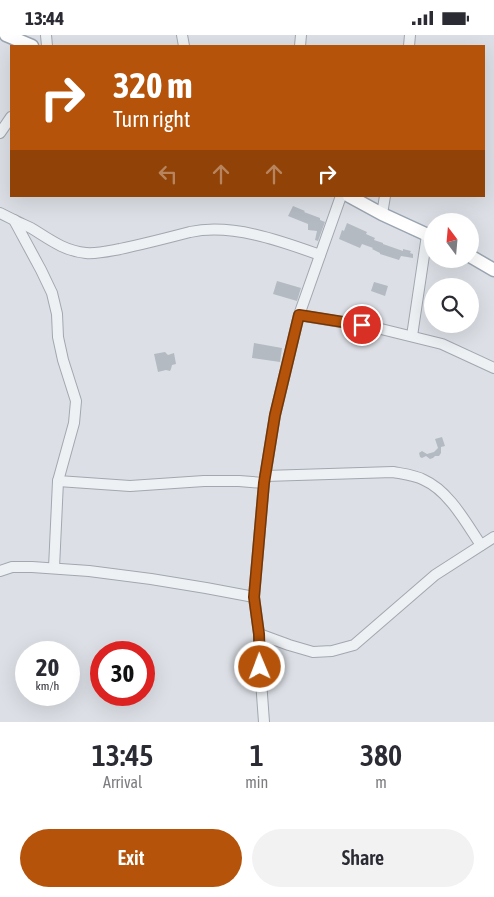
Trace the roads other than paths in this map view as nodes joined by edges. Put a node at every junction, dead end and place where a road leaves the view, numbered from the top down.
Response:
1 (6, 35) edge
2 (25, 41) edge
3 (10, 118) edge
4 (0, 133) edge
5 (341, 197) edge
6 (351, 197) edge
7 (385, 197) edge
8 (0, 213) edge
9 (382, 214) junction
10 (14, 220) junction
11 (424, 233) edge
12 (320, 255) junction
13 (479, 262) edge
14 (424, 268) edge
15 (494, 270) edge
16 (299, 315) junction
17 (412, 336) junction
18 (494, 368) edge
19 (264, 480) junction
20 (58, 481) junction
21 (494, 537) edge
22 (481, 545) junction
23 (54, 567) junction
24 (0, 571) edge
25 (254, 597) junction
26 (259, 634) junction
27 (264, 722) edge

1 - 2 main road
3 - 4 street
5 - 12 street
6 - 9 main road
7 - 9 street
8 - 10 street
9 - 11 main road
10 - 12 street
10 - 20 street
12 - 16 street
13 - 15 main road
14 - 17 street
16 - 17 street
16 - 19 street
17 - 18 street
19 - 20 street
19 - 22 street
19 - 25 street
20 - 23 street
21 - 22 street
22 - 26 street
23 - 24 street
23 - 25 street
25 - 26 street
26 - 27 street

